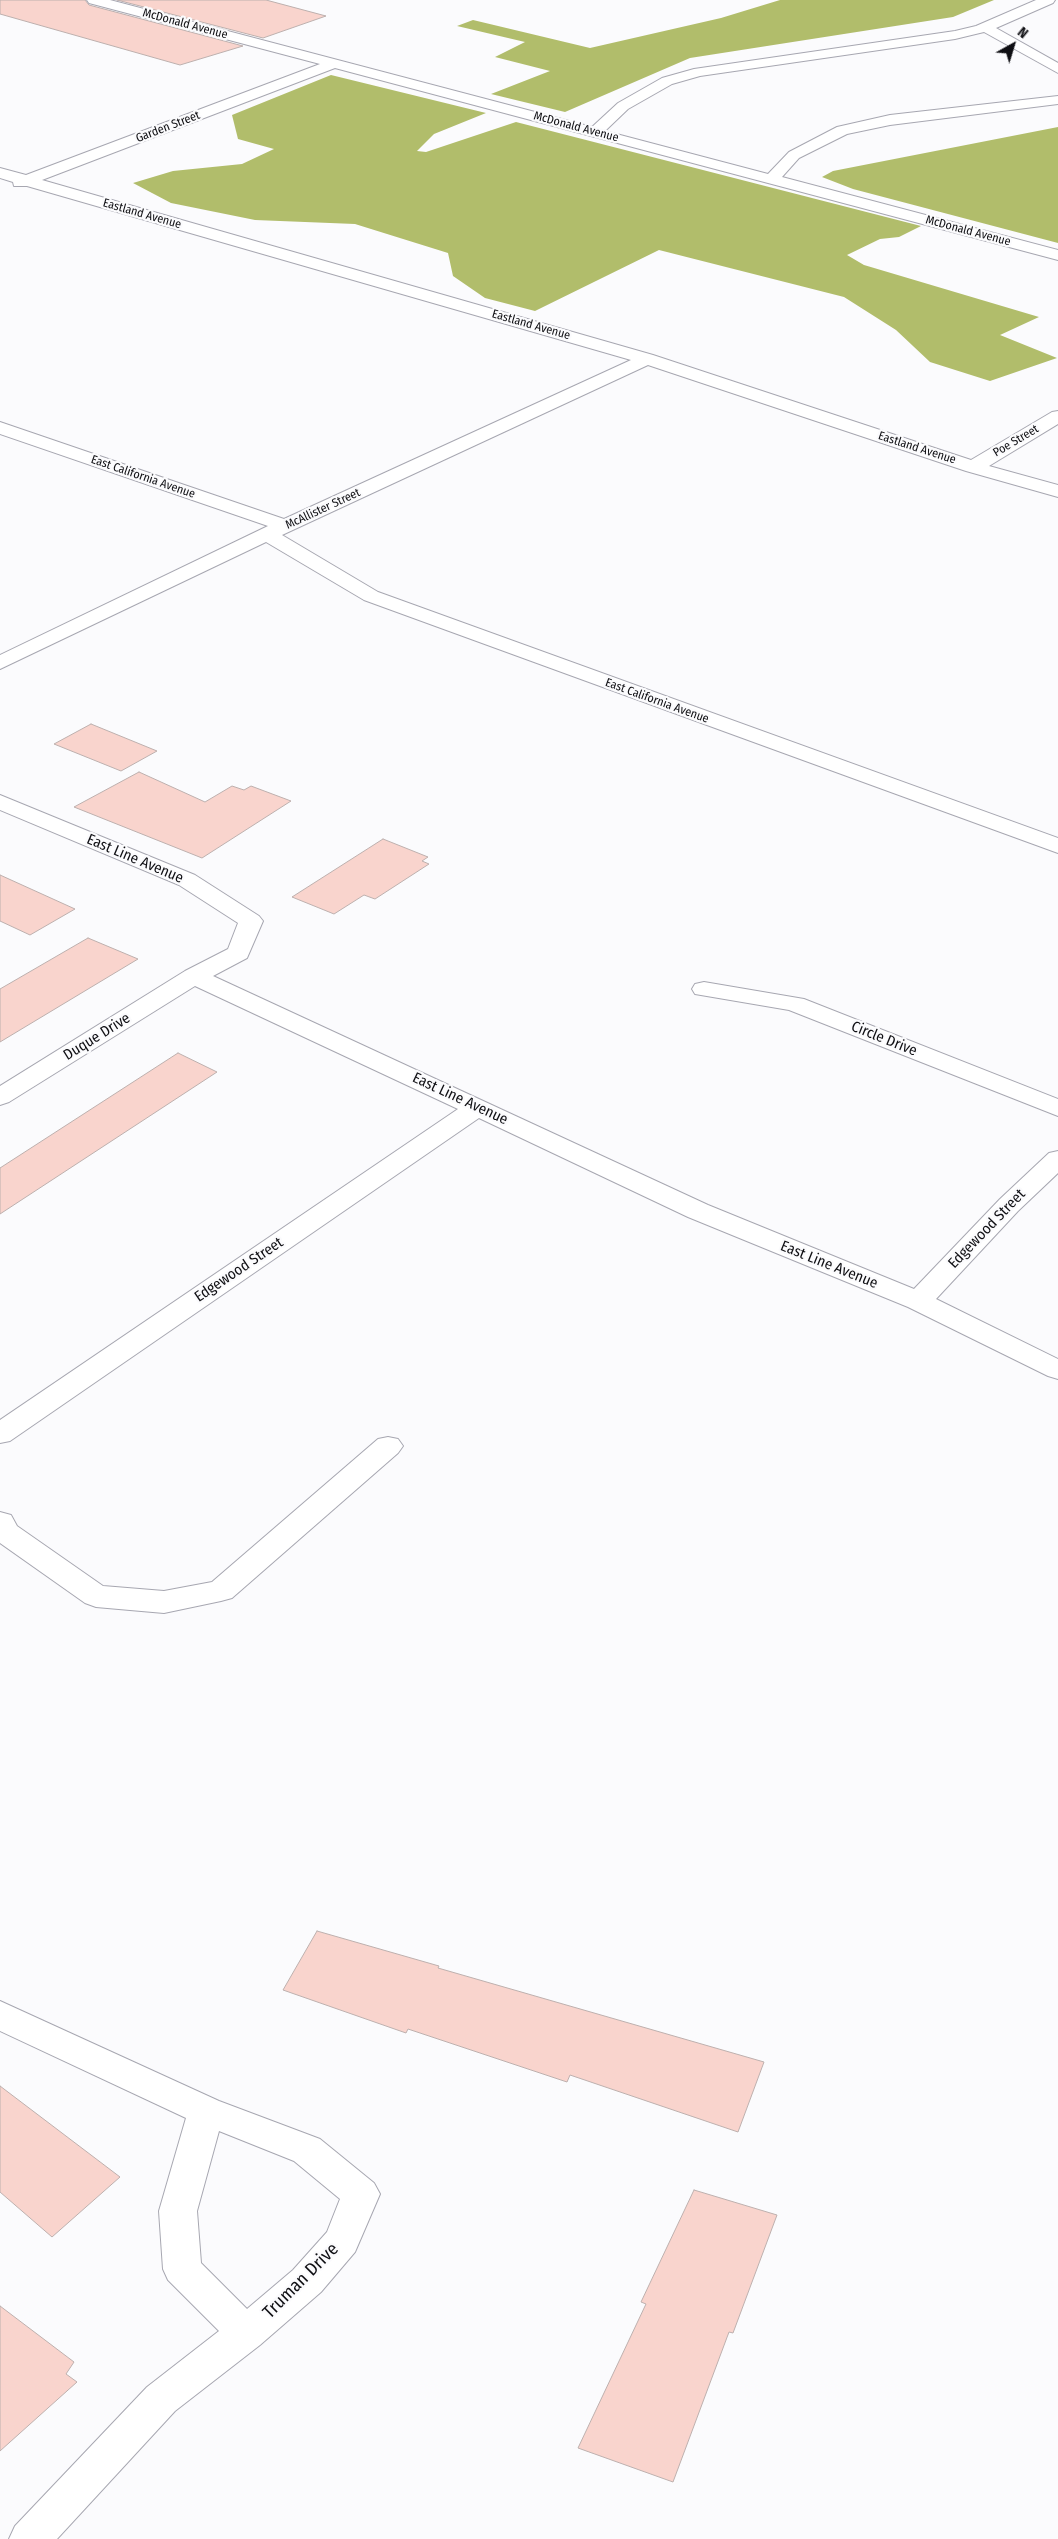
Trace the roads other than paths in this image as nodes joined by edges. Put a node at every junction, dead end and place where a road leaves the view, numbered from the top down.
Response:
1 (94, 0) edge
2 (1048, 0) edge
3 (985, 27) junction
4 (336, 63) junction
5 (1058, 69) edge
6 (1058, 100) edge
7 (594, 132) junction
8 (0, 173) edge
9 (772, 179) junction
10 (26, 181) junction
11 (0, 190) edge
12 (1058, 255) edge
13 (648, 359) junction
14 (1058, 416) edge
15 (0, 428) edge
16 (973, 467) junction
17 (1058, 491) edge
18 (286, 526) junction
19 (266, 534) junction
20 (0, 663) edge
21 (0, 802) edge
22 (1058, 846) edge
23 (194, 976) junction
24 (704, 988) dead end
25 (0, 1097) edge
26 (478, 1107) junction
27 (1058, 1108) edge
28 (1058, 1159) edge
29 (918, 1301) junction
30 (1058, 1370) edge
31 (0, 1434) edge
32 (388, 1446) dead end
33 (0, 1522) edge
34 (0, 2015) edge
35 (206, 2111) junction
36 (246, 2333) junction
37 (30, 2539) edge

1 - 4 street, McDonald Avenue
2 - 3 street
3 - 5 street
3 - 7 street
4 - 7 street, McDonald Avenue
4 - 10 street, Garden Street
6 - 9 street
7 - 9 street, McDonald Avenue
8 - 10 street, Eastland Avenue
9 - 12 street, McDonald Avenue
10 - 11 street, Garden Street
10 - 13 street, Eastland Avenue
13 - 16 street, Eastland Avenue
13 - 18 street, McAllister Street
14 - 16 street, Poe Street
15 - 18 street, East California Avenue
16 - 17 street, Eastland Avenue
18 - 19 street, McAllister Street
19 - 20 street, McAllister Street
19 - 22 street, East California Avenue
21 - 23 street, East Line Avenue
23 - 25 street, Duque Drive
23 - 26 street, East Line Avenue
24 - 27 street, Circle Drive
26 - 29 street, East Line Avenue
26 - 31 street, Edgewood Street
28 - 29 street, Edgewood Street
29 - 30 street, East Line Avenue
32 - 33 street
34 - 35 street, Truman Drive
35 - 36 street
35 - 36 street, Truman Drive
36 - 37 street, Truman Drive

